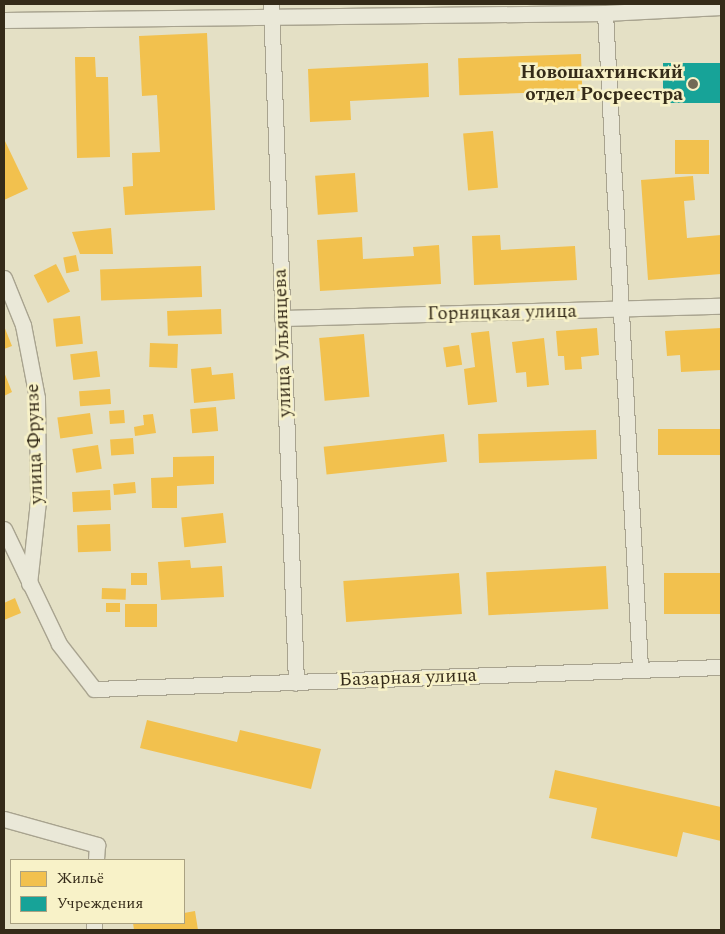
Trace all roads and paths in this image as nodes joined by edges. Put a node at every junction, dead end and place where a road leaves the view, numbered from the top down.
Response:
1 (721, 8) edge
2 (271, 10) edge
3 (605, 13) junction
4 (4, 20) edge
5 (4, 278) edge
6 (721, 306) edge
7 (620, 310) junction
8 (282, 318) junction
9 (4, 529) edge
10 (29, 585) junction
11 (721, 666) edge
12 (640, 668) junction
13 (296, 683) junction
14 (4, 819) edge
15 (96, 859) edge

1 - 3 street
2 - 3 street
2 - 4 street
2 - 8 street, улица Ульянцева
3 - 7 street
5 - 10 street, улица Фрунзе
6 - 7 street, Горняцкая улица
7 - 8 street, Горняцкая улица
7 - 12 street
8 - 13 street, улица Ульянцева
9 - 10 street
10 - 13 street, Базарная улица
11 - 12 street, Базарная улица
12 - 13 street, Базарная улица
14 - 15 street

